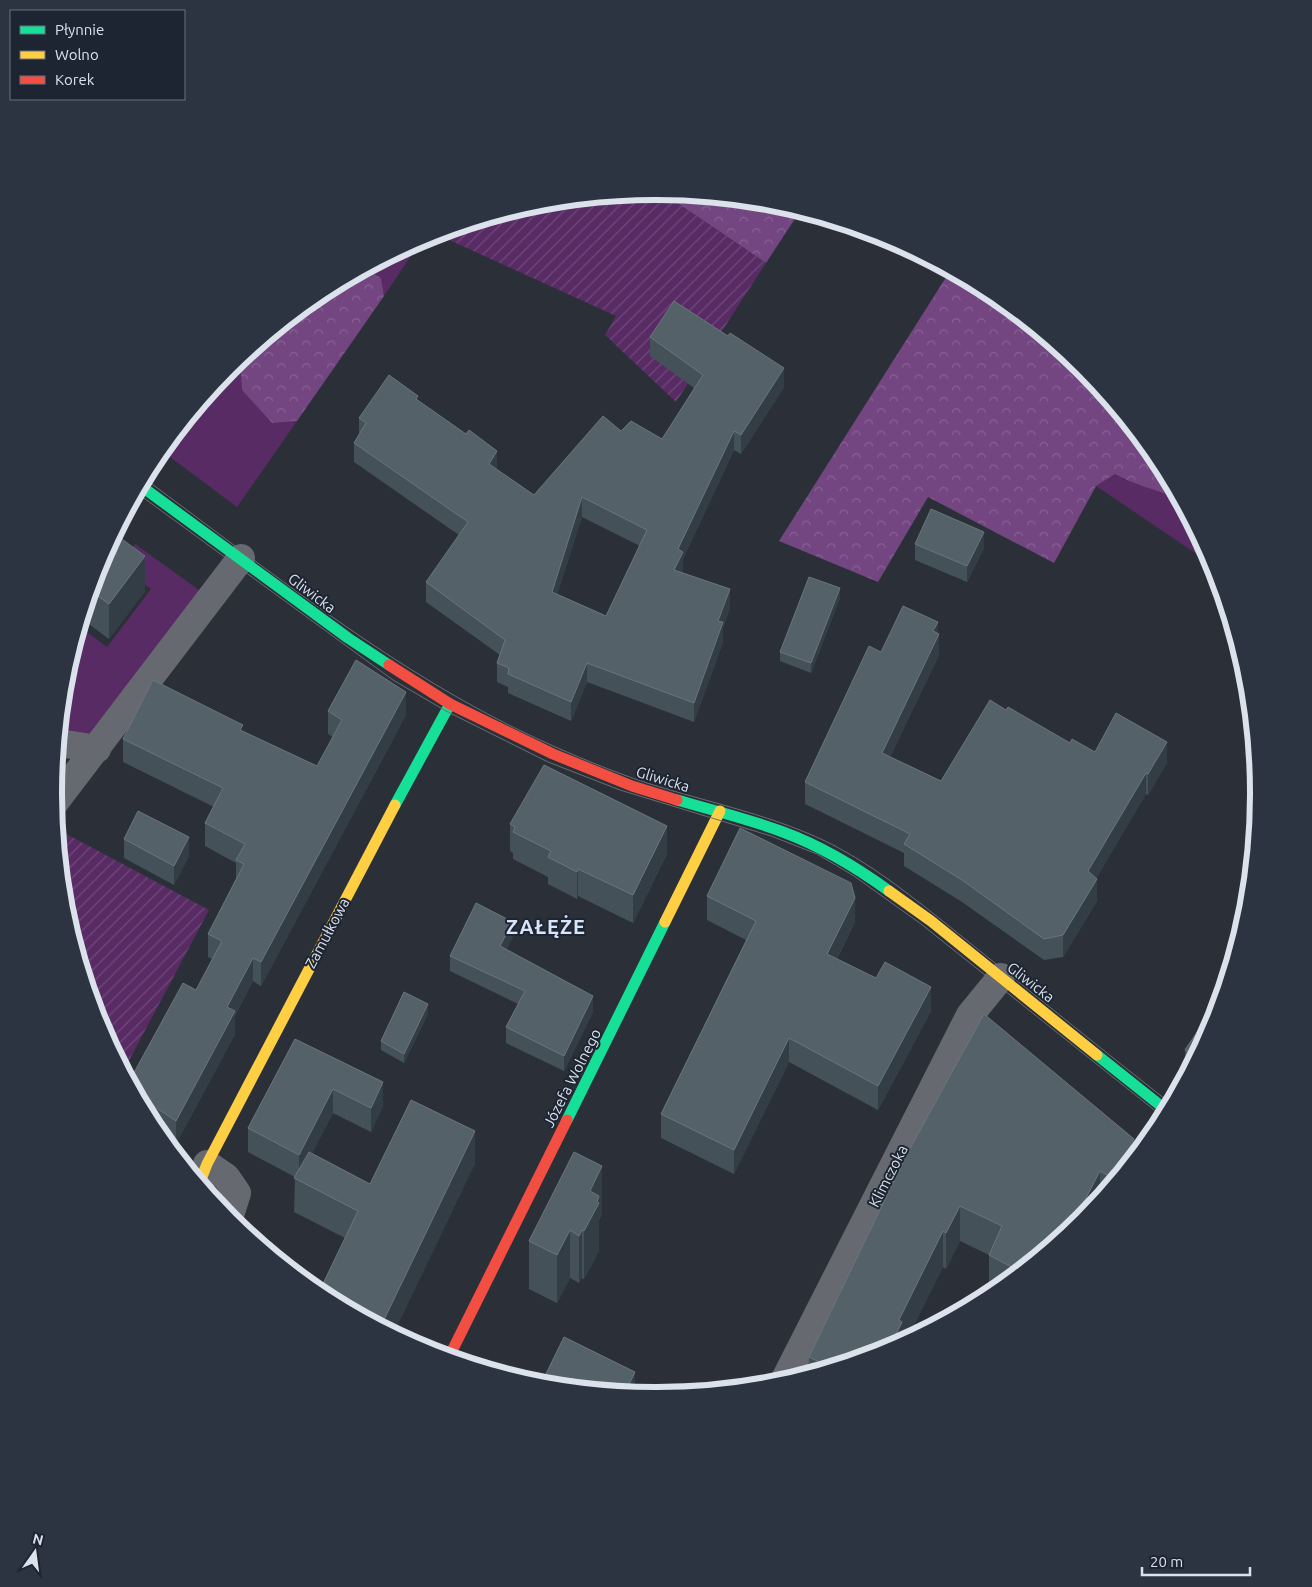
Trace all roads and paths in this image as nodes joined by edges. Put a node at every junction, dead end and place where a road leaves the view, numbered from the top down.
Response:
1 (146, 490) edge
2 (241, 558) junction
3 (450, 704) junction
4 (65, 744) edge
5 (96, 749) junction
6 (62, 793) edge
7 (720, 811) junction
8 (1001, 978) junction
9 (1160, 1105) edge
10 (204, 1173) edge
11 (232, 1209) edge
12 (452, 1351) edge
13 (789, 1372) edge

1 - 2 street, Gliwicka
2 - 3 street, Gliwicka
2 - 5 street
3 - 7 street, Gliwicka
3 - 10 street, Zamułkowa
4 - 5 street
5 - 6 street
7 - 8 street, Gliwicka
7 - 12 street, Józefa Wolnego
8 - 9 street, Gliwicka
8 - 13 street, Klimczoka
10 - 11 street, Zamułkowa

